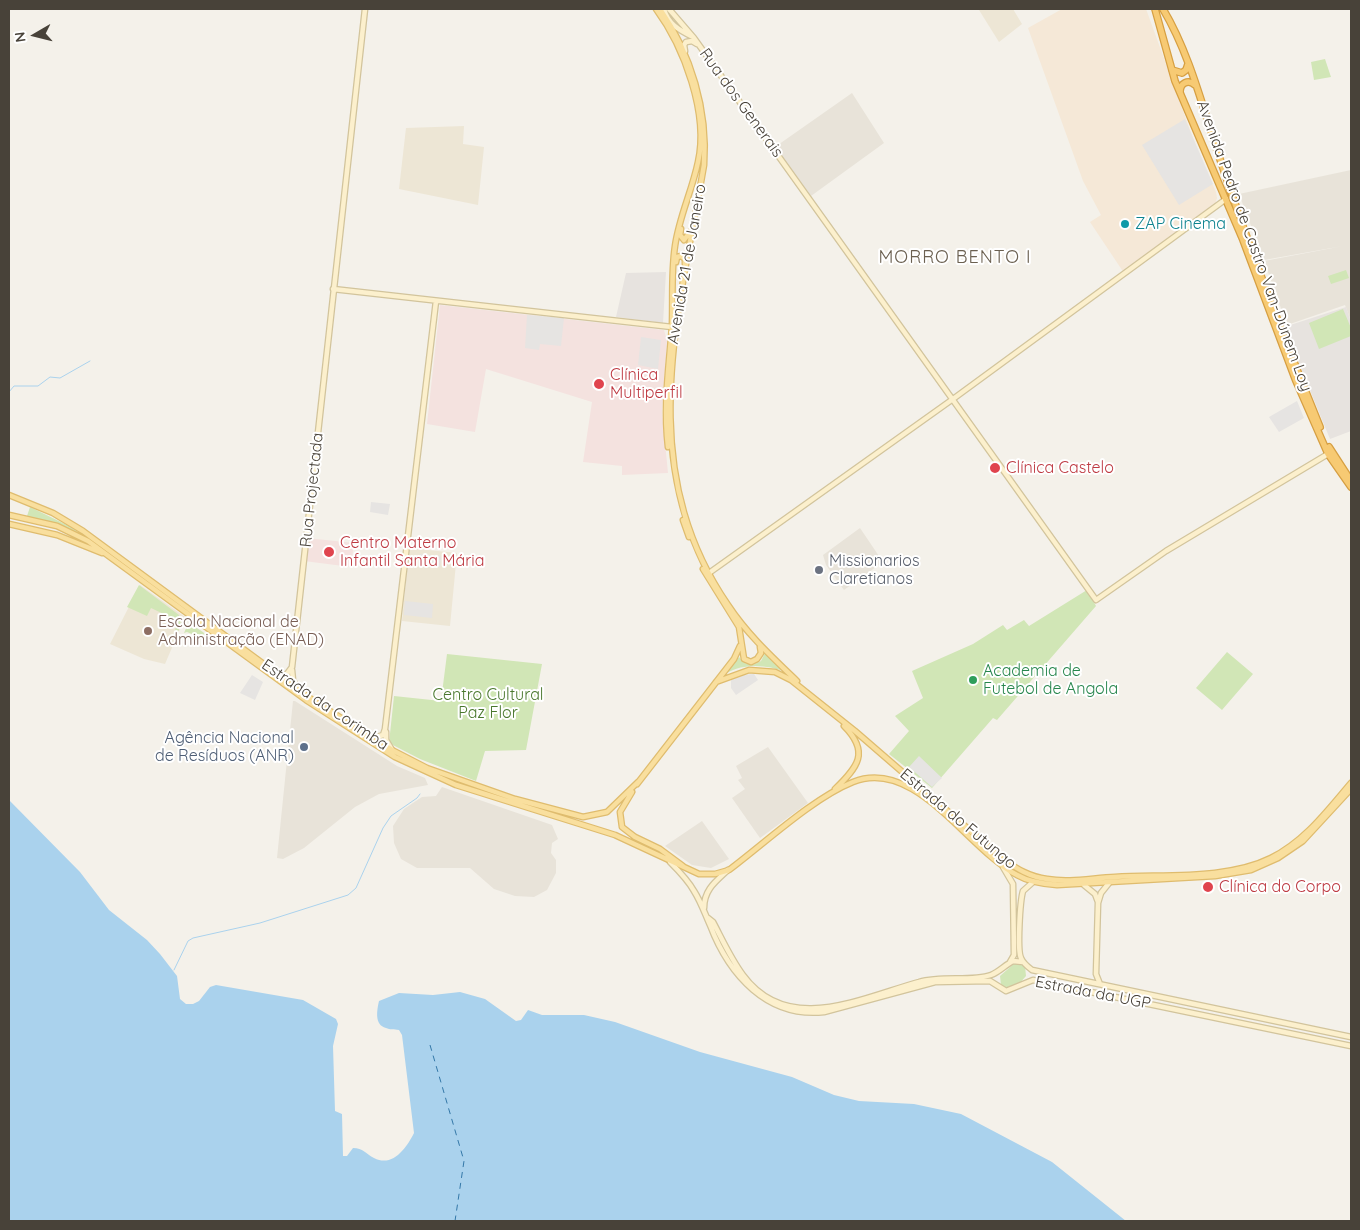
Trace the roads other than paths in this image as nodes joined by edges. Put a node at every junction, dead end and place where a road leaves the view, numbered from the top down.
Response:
1 (365, 9) edge
2 (656, 9) edge
3 (660, 9) edge
4 (664, 9) edge
5 (669, 9) edge
6 (1155, 9) edge
7 (1163, 9) edge
8 (666, 18) junction
9 (694, 38) junction
10 (699, 45) junction
11 (687, 57) junction
12 (1187, 62) junction
13 (1171, 68) junction
14 (1196, 87) junction
15 (1180, 93) junction
16 (689, 196) junction
17 (698, 198) junction
18 (1226, 199) junction
19 (333, 289) junction
20 (436, 301) junction
21 (672, 314) junction
22 (677, 318) junction
23 (672, 327) junction
24 (953, 399) junction
25 (1328, 454) junction
26 (1351, 481) edge
27 (1351, 487) edge
28 (9, 495) edge
29 (9, 515) edge
30 (9, 524) edge
31 (110, 556) junction
32 (709, 573) junction
33 (747, 630) junction
34 (740, 632) junction
35 (292, 667) junction
36 (274, 672) junction
37 (716, 682) junction
38 (299, 690) junction
39 (810, 694) junction
40 (828, 710) junction
41 (386, 726) junction
42 (373, 738) junction
43 (392, 750) junction
44 (638, 782) junction
45 (1351, 783) edge
46 (1351, 789) edge
47 (830, 793) junction
48 (580, 824) joint
49 (670, 862) junction
50 (1000, 864) junction
51 (729, 870) junction
52 (688, 871) junction
53 (1033, 882) junction
54 (1109, 883) junction
55 (1084, 884) junction
56 (1014, 893) junction
57 (1022, 894) junction
58 (1098, 903) junction
59 (704, 910) junction
60 (708, 918) junction
61 (1010, 963) junction
62 (1024, 963) junction
63 (1029, 968) junction
64 (998, 972) junction
65 (1096, 974) junction
66 (1025, 982) junction
67 (1088, 982) junction
68 (1100, 984) junction
69 (998, 986) junction
70 (1349, 1036) edge
71 (1351, 1046) edge

1 - 19 main road, Rua Projectada
2 - 16 main road, Avenida 21 de Janeiro
3 - 8 main road, Avenida 21 de Janeiro
4 - 8 main road
5 - 9 main road, Rua dos Generais
6 - 13 highway, Avenida Pedro de Castro Van-Dúnem Loy
7 - 12 highway, Avenida Pedro de Castro Van-Dúnem Loy
8 - 9 main road
8 - 11 main road, Avenida 21 de Janeiro
9 - 10 main road, Rua dos Generais
10 - 11 main road
10 - 24 main road, Rua dos Generais
11 - 17 main road, Avenida 21 de Janeiro
12 - 13 highway
12 - 14 highway, Avenida Pedro de Castro Van-Dúnem Loy
13 - 15 highway, Avenida Pedro de Castro Van-Dúnem Loy
14 - 15 highway
14 - 26 highway, Avenida Pedro de Castro Van-Dúnem Loy
15 - 18 highway, Avenida Pedro de Castro Van-Dúnem Loy
16 - 17 main road
16 - 21 main road, Avenida 21 de Janeiro
17 - 22 main road, Avenida 21 de Janeiro
18 - 24 main road
18 - 25 highway, Avenida Pedro de Castro Van-Dúnem Loy
19 - 20 main road
19 - 35 main road, Rua Projectada
20 - 23 main road
20 - 41 main road
21 - 22 main road
21 - 23 main road, Avenida 21 de Janeiro
22 - 32 main road, Avenida 21 de Janeiro
23 - 34 main road, Avenida 21 de Janeiro
24 - 25 main road, Rua dos Generais
24 - 32 main road
25 - 27 highway, Avenida Pedro de Castro Van-Dúnem Loy
28 - 36 main road, Estrada da Corimba
29 - 31 main road, Estrada da Corimba
30 - 31 main road, Estrada da Corimba
31 - 48 main road, Estrada da Corimba
32 - 33 main road, Avenida 21 de Janeiro
33 - 34 main road
33 - 39 main road, Avenida 21 de Janeiro
34 - 37 main road, Estrada do Futungo
35 - 36 main road
35 - 38 main road
36 - 38 main road, Estrada da Corimba
37 - 39 main road, Estrada do Futungo
37 - 44 main road, Estrada do Futungo
38 - 42 main road, Estrada da Corimba
39 - 40 main road, Estrada do Futungo
40 - 45 main road, Estrada do Futungo
40 - 47 main road
41 - 42 main road
41 - 43 main road
42 - 43 main road, Estrada da Corimba
43 - 44 main road, Estrada da Corimba
44 - 52 main road, Estrada do Futungo
46 - 54 main road, Estrada do Futungo
47 - 50 main road, Estrada do Futungo
47 - 51 main road, Estrada do Futungo
48 - 49 main road, Estrada do Futungo
49 - 52 main road, Estrada do Futungo
49 - 59 main road, Estrada da UGP
50 - 53 main road, Estrada do Futungo
50 - 56 main road
51 - 52 main road, Estrada do Futungo
51 - 59 main road
53 - 55 main road, Estrada do Futungo
53 - 57 main road
54 - 55 main road, Estrada do Futungo
54 - 58 main road
55 - 58 main road
56 - 57 main road
56 - 61 main road
57 - 62 main road
58 - 65 main road
59 - 60 main road, Estrada da UGP
60 - 64 main road, Estrada da UGP
60 - 69 main road, Estrada da UGP
61 - 62 main road
61 - 64 main road
62 - 63 main road
63 - 66 main road
63 - 67 main road
64 - 69 main road
65 - 67 main road
65 - 68 main road
66 - 69 main road, Estrada da UGP
66 - 71 main road, Estrada da UGP
67 - 68 main road
68 - 70 main road

